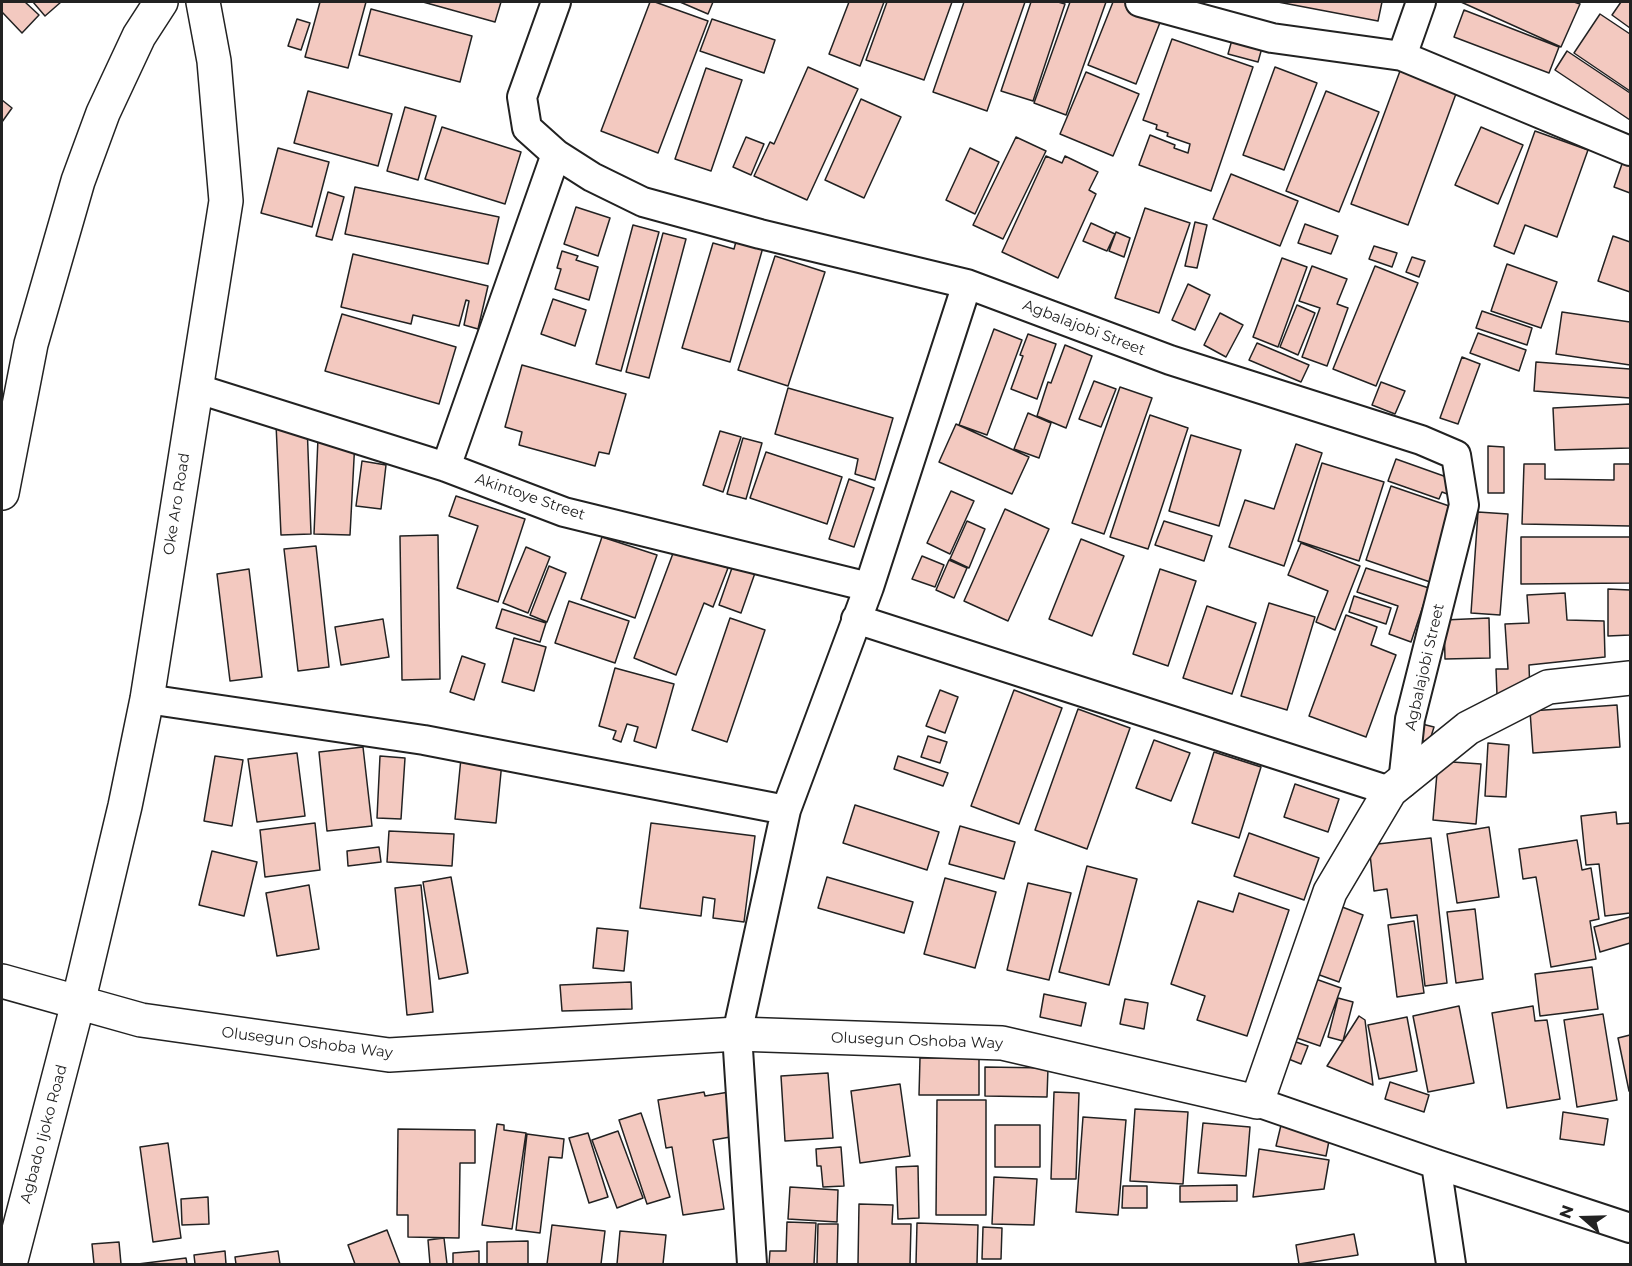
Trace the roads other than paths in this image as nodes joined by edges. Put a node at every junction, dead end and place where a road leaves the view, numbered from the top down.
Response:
1 (161, 2) edge
2 (203, 2) edge
3 (556, 2) edge
4 (1140, 2) edge
5 (1421, 2) edge
6 (1402, 56) junction
7 (1630, 151) edge
8 (556, 154) junction
9 (967, 284) junction
10 (195, 388) junction
11 (446, 466) junction
12 (2, 493) edge
13 (869, 586) junction
14 (856, 619) junction
15 (1630, 678) edge
16 (147, 699) junction
17 (1396, 787) junction
18 (786, 810) junction
19 (2, 981) edge
20 (78, 1003) junction
21 (737, 1034) junction
22 (1257, 1102) junction
23 (1436, 1164) junction
24 (1630, 1228) edge
25 (10, 1264) edge
26 (752, 1264) edge
27 (1451, 1264) edge

1 - 12 main road
2 - 10 main road, Oke Aro Road
3 - 8 street, Agbalajobi Street
4 - 6 street
5 - 6 street
6 - 7 street
8 - 9 street, Agbalajobi Street
8 - 11 street
9 - 13 street
9 - 17 street, Agbalajobi Street
10 - 11 street, Akintoye Street
10 - 16 main road, Oke Aro Road
11 - 13 street, Akintoye Street
13 - 14 street
14 - 17 street
14 - 18 street
15 - 17 main road
16 - 18 street
16 - 20 main road, Oke Aro Road
17 - 22 main road
18 - 21 street
19 - 20 main road, Olusegun Oshoba Way
20 - 21 main road, Olusegun Oshoba Way
20 - 25 main road, Agbado Ijoko Road
21 - 22 main road, Olusegun Oshoba Way
21 - 26 street
22 - 23 street
23 - 24 street
23 - 27 street

